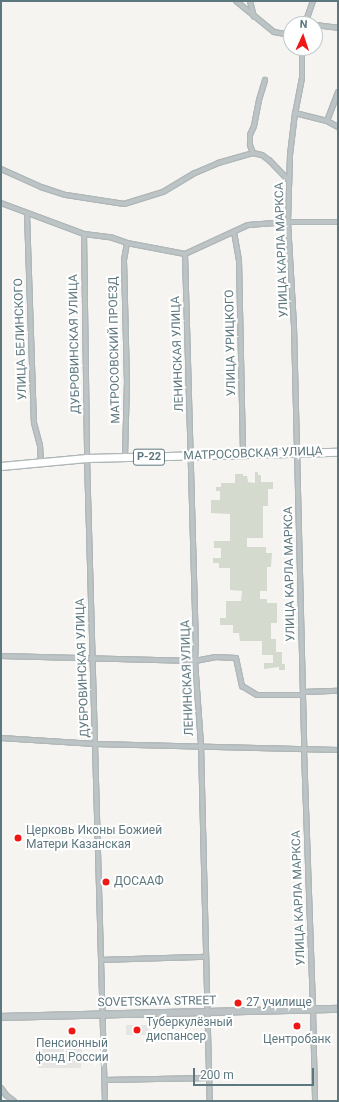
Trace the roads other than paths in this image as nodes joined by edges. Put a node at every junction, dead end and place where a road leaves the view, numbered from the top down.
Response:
1 (236, 1) edge
2 (250, 1) edge
3 (313, 1) edge
4 (308, 16) edge
5 (254, 17) junction
6 (323, 26) edge
7 (338, 28) edge
8 (283, 34) edge
9 (302, 56) edge
10 (265, 80) dead end
11 (338, 92) edge
12 (295, 113) junction
13 (327, 121) junction
14 (338, 127) edge
15 (253, 153) junction
16 (1, 169) edge
17 (289, 180) junction
18 (1, 203) edge
19 (27, 214) junction
20 (288, 222) junction
21 (338, 222) edge
22 (234, 232) junction
23 (84, 234) junction
24 (127, 243) junction
25 (185, 254) junction
26 (338, 452) edge
27 (298, 454) junction
28 (243, 455) junction
29 (192, 456) junction
30 (125, 457) junction
31 (87, 458) junction
32 (41, 462) junction
33 (1, 466) edge
34 (1, 656) edge
35 (92, 659) junction
36 (195, 661) junction
37 (338, 691) edge
38 (303, 693) junction
39 (1, 738) edge
40 (95, 744) junction
41 (201, 745) junction
42 (304, 750) junction
43 (338, 750) edge
44 (205, 957) junction
45 (101, 960) junction
46 (338, 1009) edge
47 (313, 1010) junction
48 (208, 1012) junction
49 (102, 1015) junction
50 (1, 1017) edge
51 (209, 1078) junction
52 (104, 1080) junction
53 (1, 1088) edge
54 (14, 1101) edge
55 (105, 1101) edge
56 (210, 1101) edge
57 (315, 1101) edge

1 - 5 street
2 - 5 street
3 - 4 street
5 - 8 street
6 - 7 street
9 - 12 street, УЛИЦА КАРЛА МАРКСА
10 - 15 street
11 - 13 street
12 - 13 street
12 - 17 street, УЛИЦА КАРЛА МАРКСА
13 - 14 street
15 - 16 street
15 - 17 street
17 - 20 street, УЛИЦА КАРЛА МАРКСА
18 - 19 street
19 - 23 street
19 - 32 street, УЛИЦА БЕЛИНСКОГО
20 - 21 street
20 - 22 street
20 - 27 street, УЛИЦА КАРЛА МАРКСА
22 - 25 street
22 - 28 street, УЛИЦА УРИЦКОГО
23 - 24 street
23 - 31 street, ДУБРОВИНСКАЯ УЛИЦА
24 - 25 street
24 - 30 street, МАТРОСОВСКИЙ ПРОЕЗД
25 - 29 street, ЛЕНИНСКАЯ УЛИЦА
26 - 27 highway, МАТРОСОВСКАЯ УЛИЦА / Р-22
27 - 28 highway, МАТРОСОВСКАЯ УЛИЦА / Р-22
27 - 38 street, УЛИЦА КАРЛА МАРКСА
28 - 29 highway, МАТРОСОВСКАЯ УЛИЦА / Р-22
29 - 30 highway, МАТРОСОВСКАЯ УЛИЦА / Р-22
29 - 36 street, ЛЕНИНСКАЯ УЛИЦА
30 - 31 highway, МАТРОСОВСКАЯ УЛИЦА / Р-22
31 - 32 highway, МАТРОСОВСКАЯ УЛИЦА / Р-22
31 - 35 street, ДУБРОВИНСКАЯ УЛИЦА
32 - 33 highway, МАТРОСОВСКАЯ УЛИЦА / Р-22
34 - 35 street
35 - 36 street
35 - 40 street, ДУБРОВИНСКАЯ УЛИЦА
36 - 38 street
36 - 41 street, ЛЕНИНСКАЯ УЛИЦА
37 - 38 street
38 - 42 street, УЛИЦА КАРЛА МАРКСА
39 - 40 street
40 - 41 street
40 - 45 street, ДУБРОВИНСКАЯ УЛИЦА
41 - 42 street
41 - 44 street, ЛЕНИНСКАЯ УЛИЦА
42 - 43 street
42 - 47 street, УЛИЦА КАРЛА МАРКСА
44 - 45 street
44 - 48 street, ЛЕНИНСКАЯ УЛИЦА
45 - 49 street, ДУБРОВИНСКАЯ УЛИЦА
46 - 47 street, SOVETSKAYA STREET
47 - 48 street, SOVETSKAYA STREET
47 - 57 street, УЛИЦА КАРЛА МАРКСА
48 - 49 street, SOVETSKAYA STREET
48 - 51 street, ЛЕНИНСКАЯ УЛИЦА
49 - 50 street, SOVETSKAYA STREET
49 - 52 street, ДУБРОВИНСКАЯ УЛИЦА
51 - 52 street
51 - 56 street, ЛЕНИНСКАЯ УЛИЦА
52 - 55 street, ДУБРОВИНСКАЯ УЛИЦА
53 - 54 street

